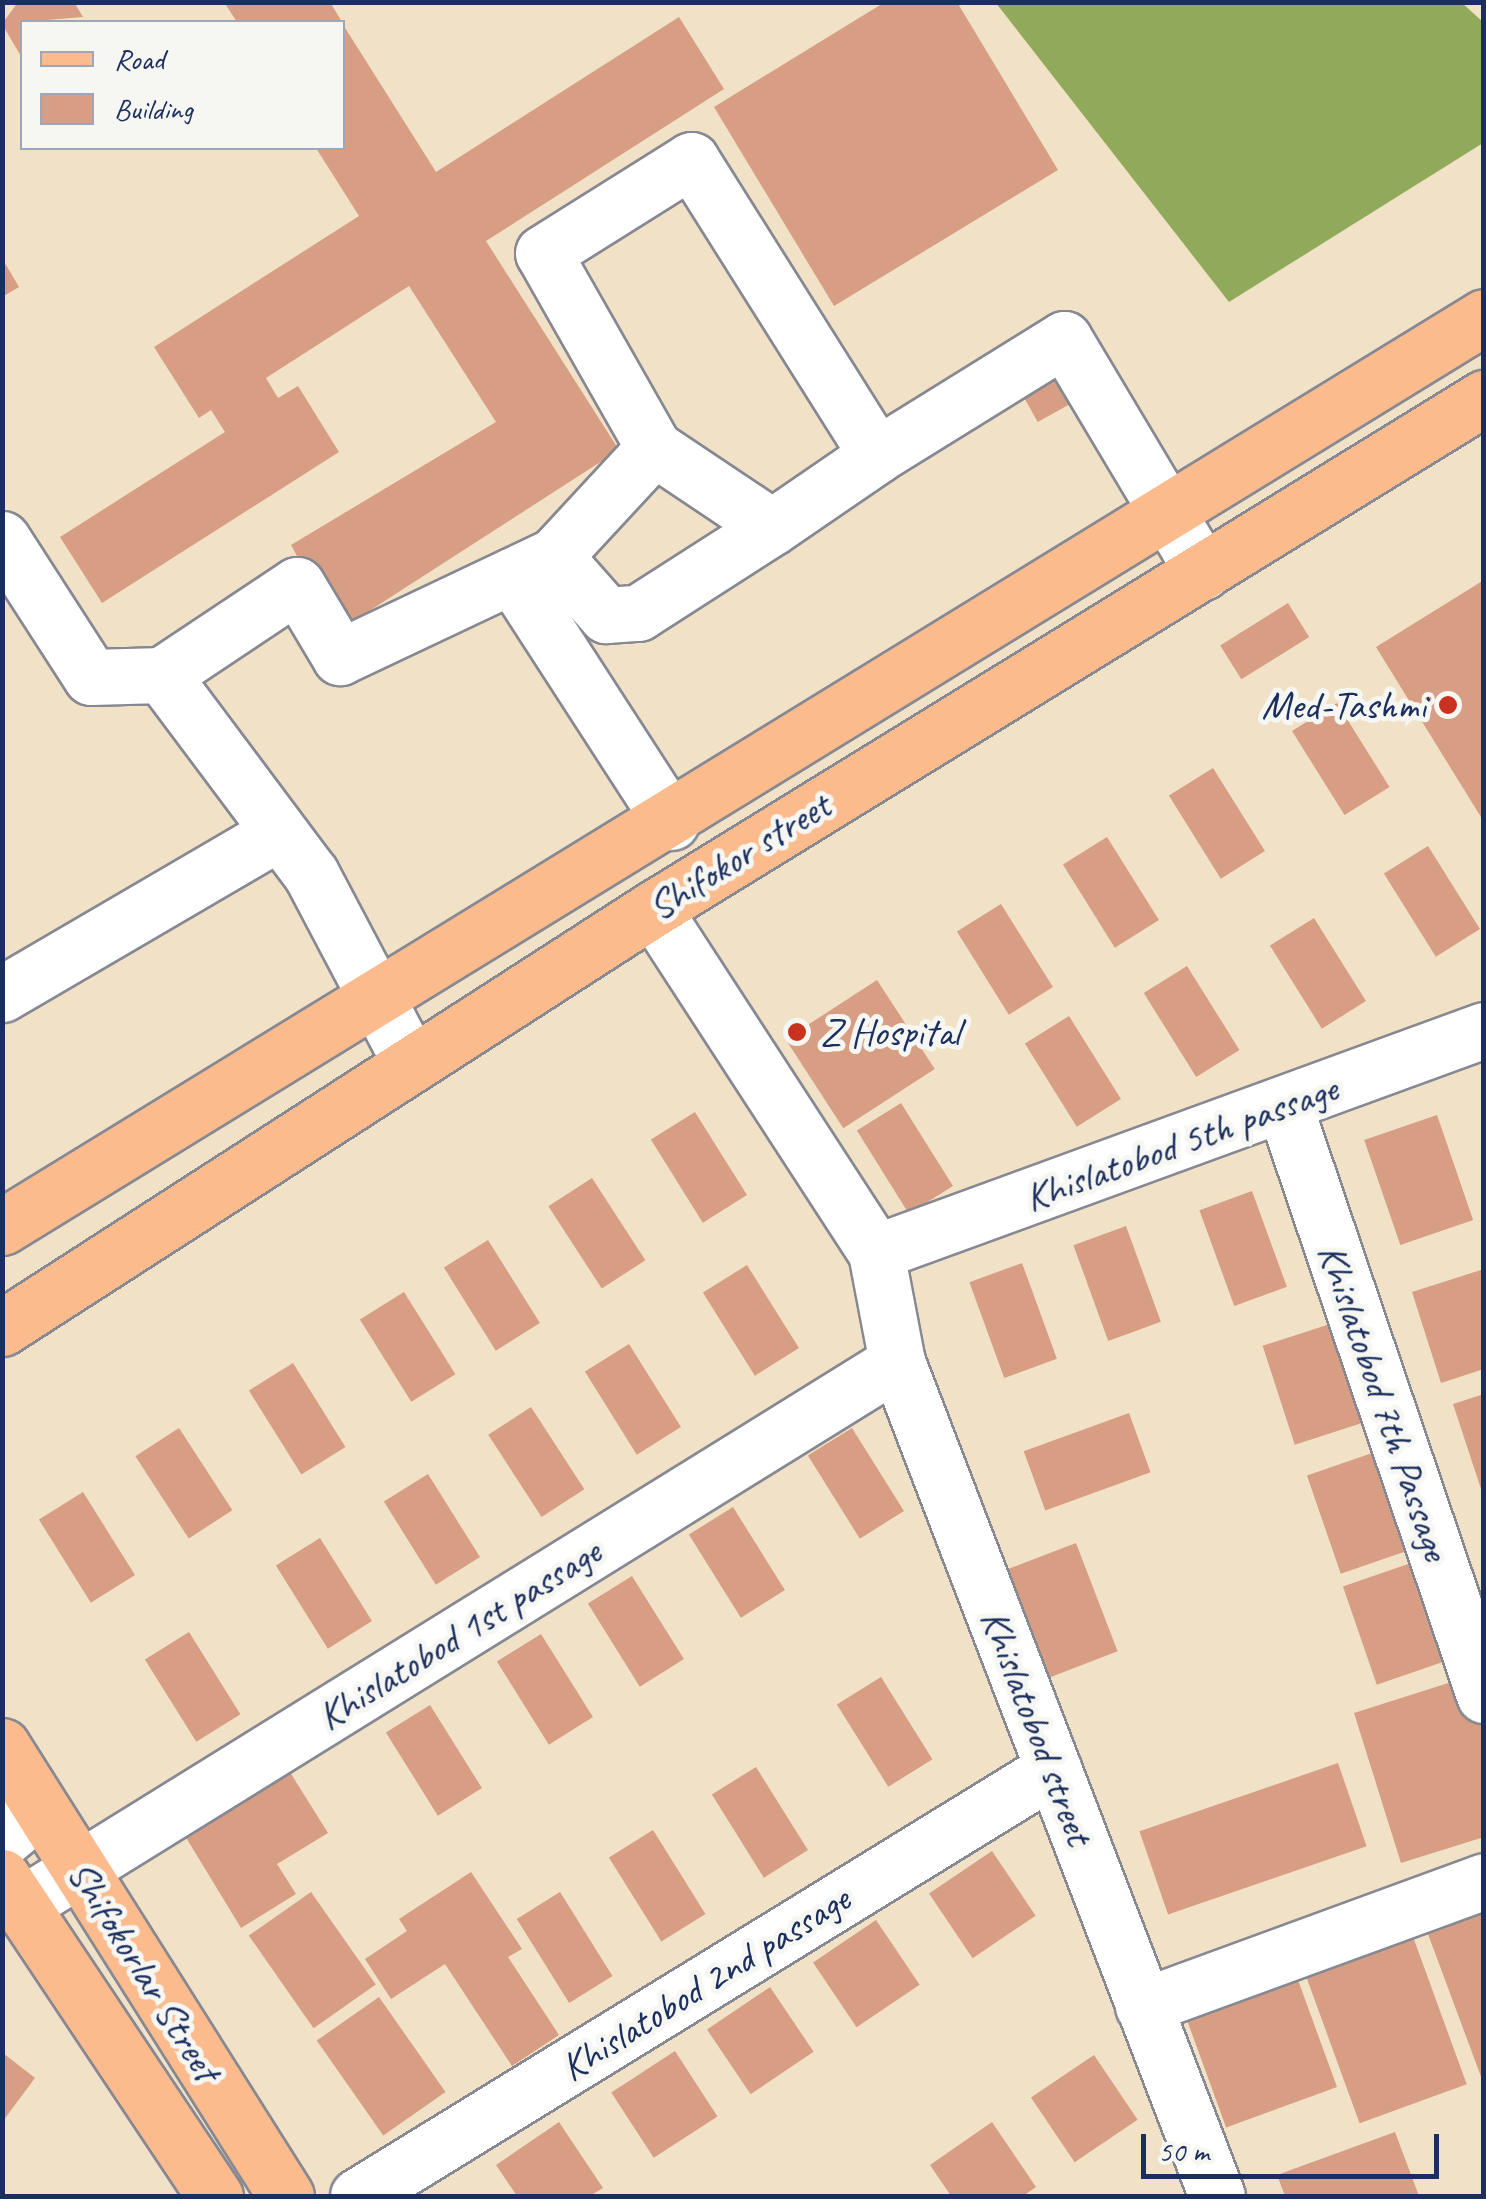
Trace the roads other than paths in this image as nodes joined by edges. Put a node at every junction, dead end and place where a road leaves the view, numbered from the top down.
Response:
1 (1484, 316) edge
2 (1484, 398) edge
3 (654, 448) junction
4 (878, 456) junction
5 (1167, 506) junction
6 (772, 528) junction
7 (2, 539) edge
8 (533, 566) junction
9 (1204, 572) junction
10 (162, 675) junction
11 (671, 822) junction
12 (278, 833) junction
13 (653, 909) junction
14 (2, 994) edge
15 (376, 1003) junction
16 (1484, 1030) edge
17 (411, 1064) junction
18 (1285, 1108) junction
19 (2, 1228) edge
20 (876, 1252) junction
21 (2, 1328) edge
22 (896, 1362) junction
23 (1484, 1696) edge
24 (2, 1746) edge
25 (1053, 1769) junction
26 (22, 1824) edge
27 (80, 1868) junction
28 (1484, 1881) edge
29 (12, 1891) edge
30 (1143, 2006) junction
31 (1204, 2191) edge
32 (214, 2196) edge
33 (286, 2196) edge
34 (358, 2196) edge

1 - 5 main road, Shifokor street
2 - 9 main road, Shifokor street
3 - 4 street
3 - 6 street
3 - 8 street
4 - 5 street
4 - 6 street
5 - 9 street
5 - 11 main road, Shifokor street
6 - 8 street
7 - 10 street
8 - 10 street
8 - 11 street
9 - 13 main road, Shifokor street
10 - 12 street
11 - 15 main road, Shifokor street
12 - 14 street
12 - 15 street
13 - 17 main road, Shifokor street
13 - 20 street
15 - 17 street
15 - 19 main road, Shifokor street
16 - 18 street, Khislatobod 5th passage
17 - 21 main road, Shifokor street
18 - 20 street, Khislatobod 5th passage
18 - 23 street, Khislatobod 7th Passage
20 - 22 street, Khislatobod street
22 - 25 street, Khislatobod street
22 - 27 street, Khislatobod 1st passage
24 - 26 main road, Shifokorlar Street
25 - 30 street, Khislatobod street
25 - 34 street, Khislatobod 2nd passage
26 - 27 main road, Shifokorlar Street
27 - 29 street, Khislatobod 1st passage
27 - 33 main road, Shifokorlar Street
28 - 30 street
29 - 32 main road, Shifokorlar Street
30 - 31 street, Khislatobod street

